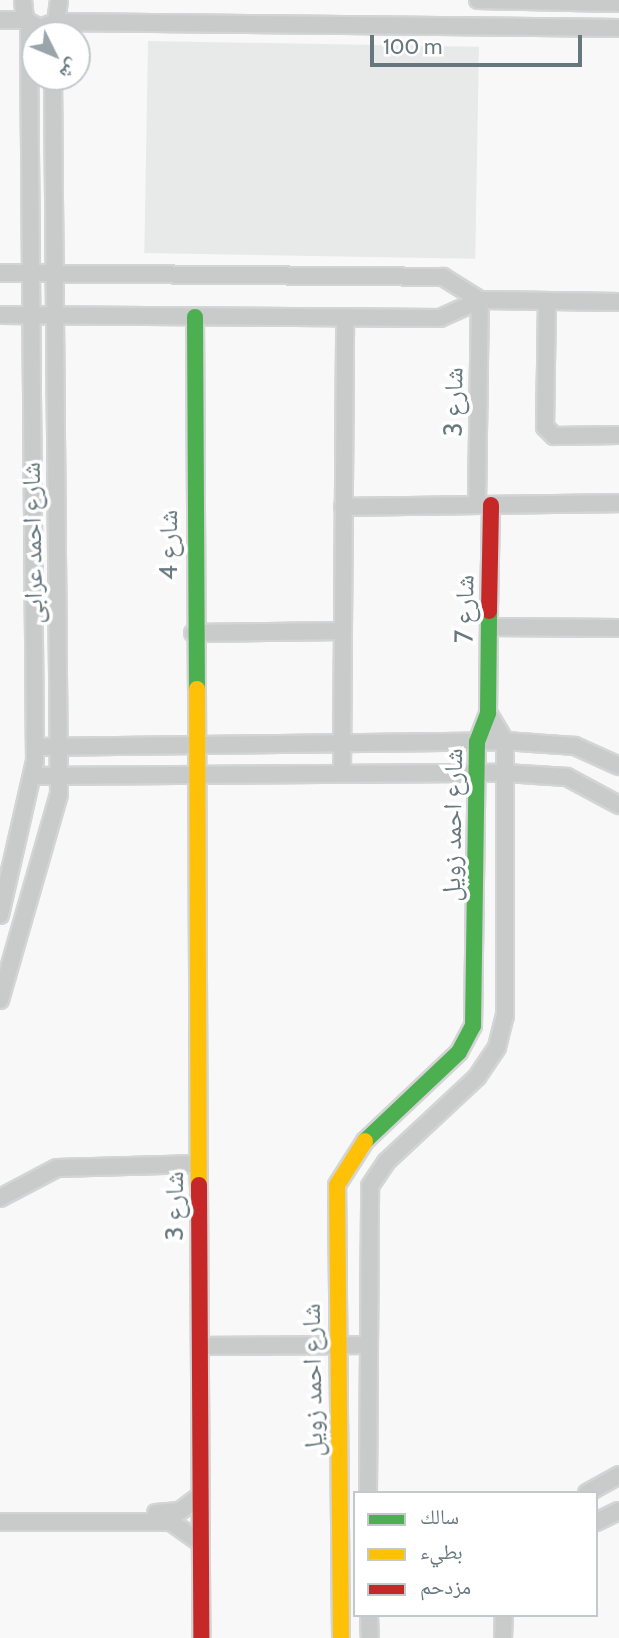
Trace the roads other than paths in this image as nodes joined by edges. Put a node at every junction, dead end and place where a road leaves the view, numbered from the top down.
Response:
1 (23, 0) edge
2 (59, 0) edge
3 (478, 0) edge
4 (619, 3) edge
5 (0, 20) edge
6 (27, 21) edge
7 (54, 21) edge
8 (21, 22) edge
9 (91, 27) edge
10 (619, 28) edge
11 (28, 91) edge
12 (53, 91) edge
13 (0, 273) edge
14 (30, 273) junction
15 (55, 274) junction
16 (480, 300) junction
17 (547, 300) junction
18 (619, 302) edge
19 (0, 315) edge
20 (31, 315) junction
21 (55, 316) junction
22 (195, 317) junction
23 (345, 318) junction
24 (619, 435) edge
25 (619, 503) edge
26 (484, 505) junction
27 (343, 507) junction
28 (490, 627) junction
29 (619, 628) edge
30 (342, 631) junction
31 (193, 633) junction
32 (488, 713) junction
33 (505, 741) junction
34 (477, 742) junction
35 (342, 743) junction
36 (192, 745) junction
37 (35, 747) junction
38 (60, 747) junction
39 (619, 766) edge
40 (342, 771) junction
41 (477, 772) junction
42 (192, 773) junction
43 (505, 773) junction
44 (33, 776) junction
45 (60, 776) junction
46 (619, 805) edge
47 (0, 915) edge
48 (0, 1000) edge
49 (199, 1164) junction
50 (0, 1198) edge
51 (337, 1345) junction
52 (367, 1345) junction
53 (200, 1346) junction
54 (619, 1475) edge
55 (368, 1491) edge
56 (591, 1491) edge
57 (200, 1496) junction
58 (347, 1502) edge
59 (619, 1511) edge
60 (0, 1513) edge
61 (598, 1521) edge
62 (0, 1522) edge
63 (347, 1531) edge
64 (200, 1542) junction
65 (369, 1617) edge
66 (503, 1617) edge
67 (201, 1638) edge
68 (341, 1638) edge
69 (370, 1638) edge
70 (503, 1638) edge

1 - 6 street, شارع احمد عرابى
2 - 7 street
3 - 4 street
5 - 8 street
9 - 10 street
11 - 14 street, شارع احمد عرابى
12 - 15 street, شارع احمد عرابى
13 - 14 street
14 - 15 street
14 - 20 street, شارع احمد عرابى
15 - 16 street
15 - 21 street, شارع احمد عرابى
16 - 17 street
16 - 23 street
16 - 26 street, شارع 3
17 - 18 street
17 - 24 street
19 - 20 street
20 - 21 street
20 - 37 street, شارع احمد عرابى
21 - 22 street
21 - 38 street, شارع احمد عرابى
22 - 23 street
22 - 31 street, شارع 4
23 - 27 street
25 - 26 street
26 - 27 street
26 - 28 street, شارع 7
27 - 30 street
28 - 29 street
28 - 32 street, شارع 7
30 - 31 street
30 - 35 street
31 - 36 street, شارع 4
32 - 33 street, شارع احمد زويل
32 - 34 street, شارع احمد زويل
33 - 34 street
33 - 39 street
33 - 43 street, شارع احمد زويل
34 - 35 street
34 - 41 street, شارع احمد زويل
35 - 36 street
35 - 40 street
36 - 38 street
36 - 42 street, شارع 4
37 - 38 street
37 - 44 street, شارع احمد عرابى
38 - 45 street, شارع احمد عرابى
40 - 41 street
40 - 42 street
41 - 43 street
41 - 51 street, شارع احمد زويل
42 - 45 street
42 - 49 street, شارع 3
43 - 46 street
43 - 52 street, شارع احمد زويل
44 - 45 street
44 - 47 street, شارع احمد عرابى
45 - 48 street, شارع احمد عرابى
49 - 50 street
49 - 53 street, شارع 3
51 - 52 street
51 - 53 street
51 - 58 street, شارع احمد زويل
52 - 55 street, شارع احمد زويل
53 - 57 street, شارع 3
54 - 56 street
57 - 60 street
57 - 64 street, شارع 3
58 - 63 street, شارع احمد زويل
59 - 61 street
62 - 64 street
63 - 68 street, شارع احمد زويل
64 - 67 street, شارع 3
65 - 69 street
66 - 70 street

